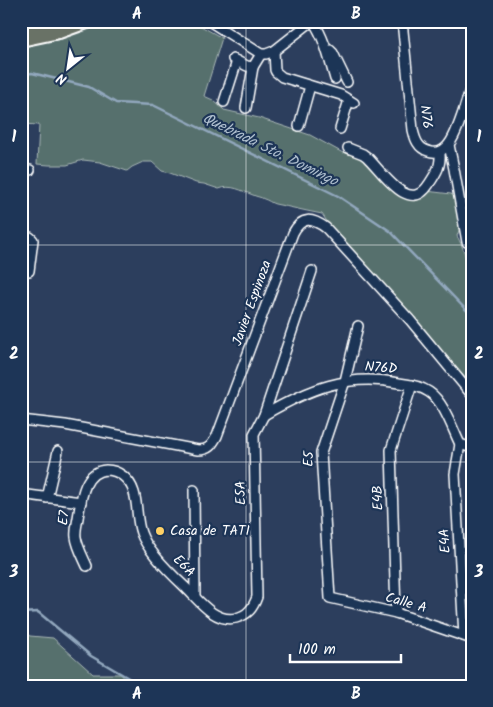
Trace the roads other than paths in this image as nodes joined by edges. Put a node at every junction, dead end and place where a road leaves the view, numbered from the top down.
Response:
1 (48, 21) edge
2 (87, 21) edge
3 (209, 21) edge
4 (312, 21) edge
5 (402, 21) edge
6 (21, 26) edge
7 (21, 39) edge
8 (326, 47) junction
9 (274, 51) junction
10 (261, 54) junction
11 (253, 66) junction
12 (335, 79) dead end
13 (347, 82) dead end
14 (472, 84) edge
15 (310, 86) junction
16 (224, 102) dead end
17 (246, 108) dead end
18 (299, 126) dead end
19 (340, 129) dead end
20 (449, 145) junction
21 (348, 148) dead end
22 (440, 152) junction
23 (21, 237) edge
24 (467, 242) dead end
25 (29, 271) dead end
26 (312, 272) dead end
27 (358, 326) dead end
28 (345, 381) junction
29 (412, 385) junction
30 (472, 394) edge
31 (264, 415) junction
32 (21, 420) edge
33 (460, 444) junction
34 (472, 448) edge
35 (58, 451) dead end
36 (93, 475) joint
37 (194, 490) dead end
38 (28, 495) dead end
39 (47, 498) junction
40 (81, 502) junction
41 (87, 566) dead end
42 (194, 596) junction
43 (330, 598) joint
44 (396, 613) junction
45 (468, 638) edge

1 - 6 highway
2 - 7 highway
3 - 10 street
4 - 8 street
4 - 9 street
5 - 22 street, N76
8 - 12 street
8 - 13 street
9 - 10 street
9 - 15 street
10 - 11 street
11 - 16 street
11 - 17 street
14 - 20 street, N76
15 - 18 street
15 - 19 street
20 - 22 street, N76
20 - 24 street
21 - 22 street
23 - 25 street
26 - 31 street, E5A
27 - 28 street, E5
28 - 29 street, N76D
28 - 31 street, N76D
28 - 43 street, E5
29 - 33 street, N76D
29 - 44 street, E4B
30 - 32 street, Javier Espinoza
31 - 42 street, E5A
33 - 34 street
33 - 45 street, E4A
35 - 39 street
36 - 40 street, E7
36 - 42 street, E6A
37 - 42 street
38 - 39 street
39 - 40 street
40 - 41 street, E7
43 - 44 street, Calle A
44 - 45 street, Calle A

